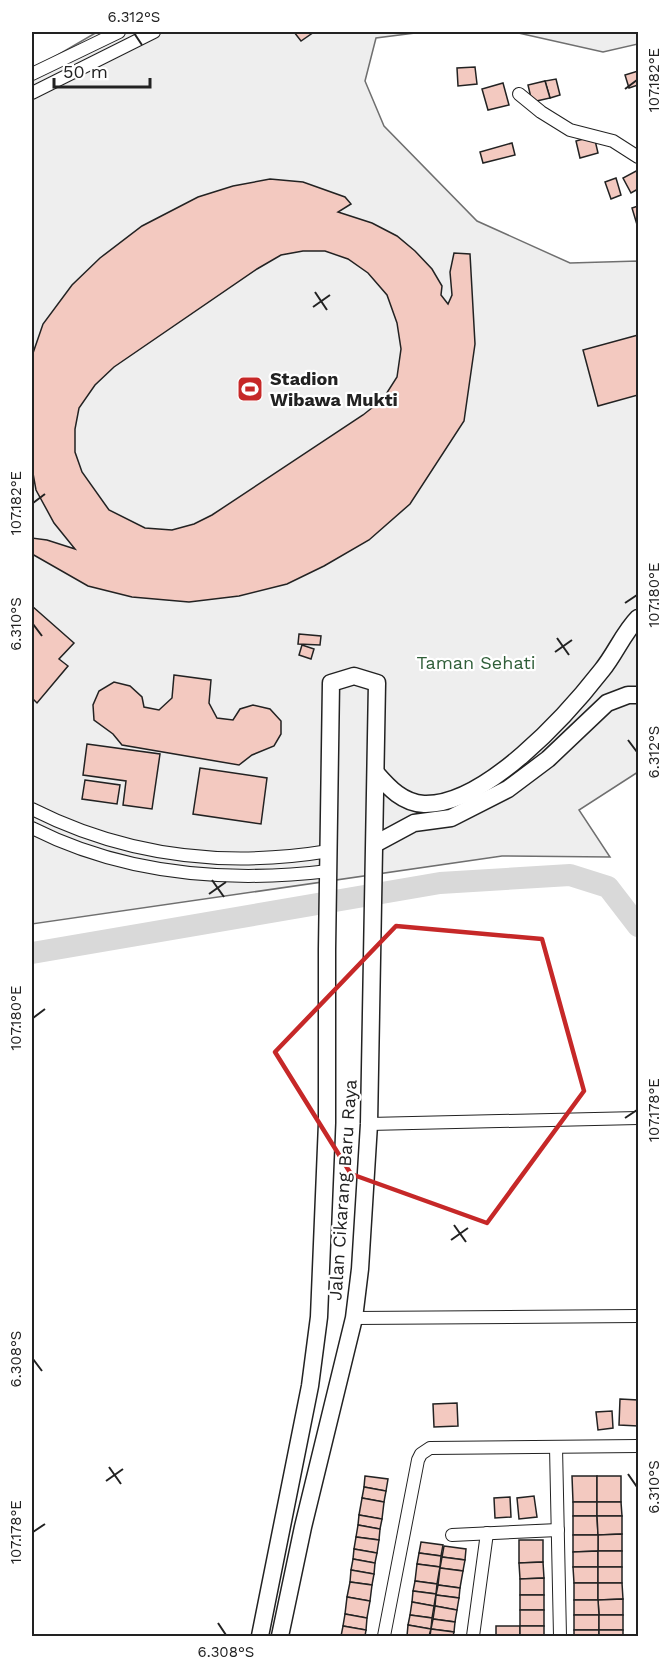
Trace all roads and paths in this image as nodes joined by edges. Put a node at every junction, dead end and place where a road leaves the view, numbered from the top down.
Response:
1 (119, 32) edge
2 (154, 32) edge
3 (32, 75) edge
4 (33, 90) edge
5 (519, 94) dead end
6 (639, 157) edge
7 (639, 618) edge
8 (639, 695) edge
9 (376, 773) junction
10 (32, 809) edge
11 (32, 828) edge
12 (375, 844) junction
13 (329, 851) junction
14 (328, 872) junction
15 (639, 1118) edge
16 (369, 1124) junction
17 (639, 1316) edge
18 (354, 1318) junction
19 (639, 1446) edge
20 (556, 1447) junction
21 (558, 1530) junction
22 (487, 1533) junction
23 (452, 1535) dead end
24 (260, 1636) edge
25 (280, 1636) edge
26 (384, 1636) edge
27 (473, 1636) edge
28 (560, 1636) edge

1 - 3 street
2 - 4 street
5 - 6 street
7 - 9 main road
8 - 12 main road
9 - 12 main road, Jalan Cikarang Baru Raya
9 - 13 main road, Jalan Cikarang Baru Raya
10 - 13 street
11 - 14 street
12 - 16 main road, Jalan Cikarang Baru Raya
13 - 14 main road, Jalan Cikarang Baru Raya
14 - 24 main road, Jalan Cikarang Baru Raya
15 - 16 street
16 - 18 main road, Jalan Cikarang Baru Raya
17 - 18 street
18 - 25 main road, Jalan Cikarang Baru Raya
19 - 20 street
20 - 21 street
20 - 26 street
21 - 22 street
21 - 28 street
22 - 23 street
22 - 27 street

